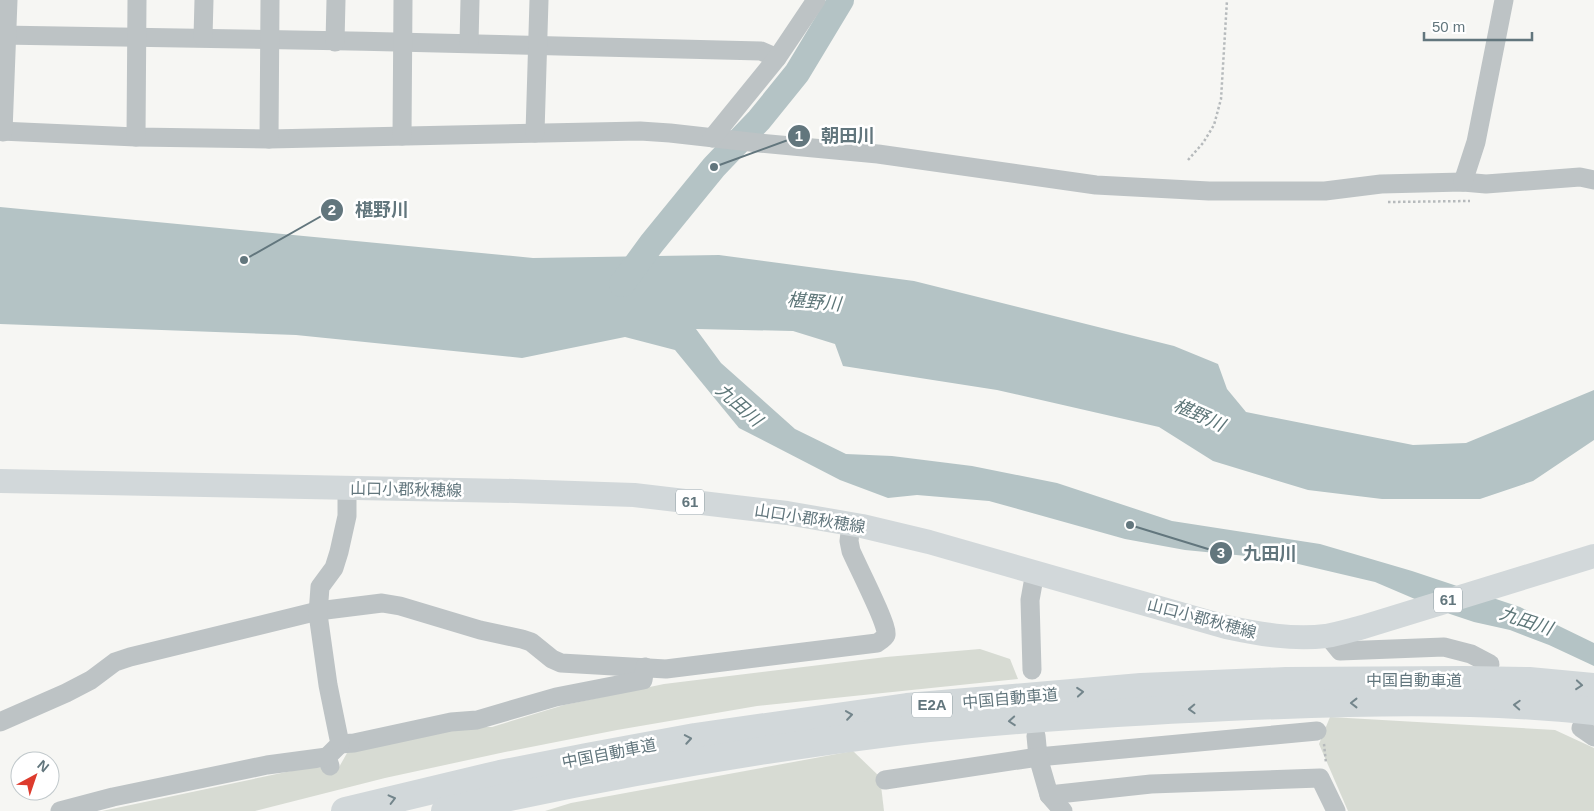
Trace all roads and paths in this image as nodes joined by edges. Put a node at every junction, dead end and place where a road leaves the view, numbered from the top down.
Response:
1 (8, 0) edge
2 (137, 0) edge
3 (204, 0) edge
4 (270, 0) edge
5 (336, 0) edge
6 (403, 0) edge
7 (470, 0) edge
8 (539, 0) edge
9 (816, 0) edge
10 (1227, 0) edge
11 (1504, 0) edge
12 (4, 35) edge
13 (136, 36) junction
14 (203, 37) junction
15 (268, 38) junction
16 (335, 42) junction
17 (403, 42) junction
18 (469, 43) junction
19 (538, 45) junction
20 (778, 58) junction
21 (1, 131) edge
22 (535, 133) junction
23 (402, 136) junction
24 (136, 137) junction
25 (269, 138) junction
26 (717, 138) junction
27 (1188, 160) dead end
28 (1594, 180) edge
29 (1463, 182) junction
30 (0, 481) edge
31 (347, 488) junction
32 (851, 524) junction
33 (1594, 556) edge
34 (1035, 572) junction
35 (318, 611) junction
36 (1327, 636) junction
37 (1490, 664) dead end
38 (645, 668) junction
39 (1032, 670) dead end
40 (1594, 687) edge
41 (1584, 721) edge
42 (0, 722) edge
43 (1317, 732) dead end
44 (1036, 736) dead end
45 (340, 744) junction
46 (1038, 757) junction
47 (885, 780) dead end
48 (1049, 795) junction
49 (60, 811) edge
50 (345, 811) edge
51 (445, 811) edge
52 (1063, 811) edge
53 (1336, 811) edge

1 - 12 street
2 - 13 street
3 - 14 street
4 - 15 street
5 - 16 street
6 - 17 street
7 - 18 street
8 - 19 street
9 - 20 street
10 - 27 path
11 - 29 street
12 - 13 street
12 - 21 street
13 - 14 street
13 - 24 street
14 - 15 street
15 - 16 street
15 - 25 street
16 - 17 street
17 - 18 street
17 - 23 street
18 - 19 street
19 - 20 street
19 - 22 street
20 - 26 street
21 - 24 street
22 - 23 street
22 - 26 street
23 - 25 street
24 - 25 street
26 - 29 street
28 - 29 street
30 - 31 main road, 山口小郡秋穂線 / 61
31 - 32 main road, 山口小郡秋穂線 / 61
31 - 35 street
32 - 34 main road, 山口小郡秋穂線 / 61
32 - 38 street
33 - 36 main road, 山口小郡秋穂線 / 61
34 - 36 main road, 山口小郡秋穂線 / 61
34 - 39 street
35 - 38 street
35 - 42 street
35 - 45 street
36 - 37 street
38 - 45 street
50 -> 40 highway, 中国自動車道 / E2A
41 -> 51 highway, 中国自動車道 / E2A
43 - 46 street
44 - 46 street
45 - 49 street
46 - 47 street
46 - 48 street
48 - 52 street
48 - 53 street

